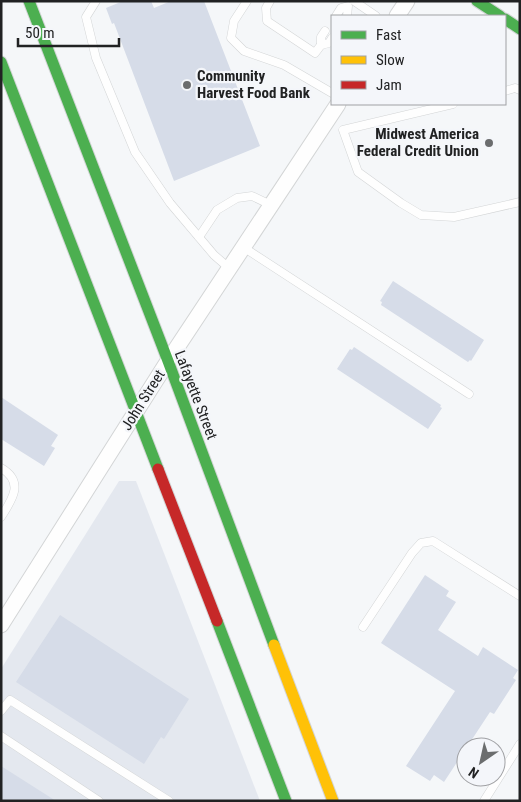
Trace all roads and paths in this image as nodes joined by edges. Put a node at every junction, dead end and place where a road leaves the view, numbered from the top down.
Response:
1 (29, 1) edge
2 (96, 1) edge
3 (270, 1) edge
4 (407, 1) edge
5 (477, 1) edge
6 (246, 2) edge
7 (351, 3) edge
8 (491, 5) edge
9 (337, 15) edge
10 (347, 15) edge
11 (374, 15) edge
12 (398, 15) edge
13 (499, 15) edge
14 (506, 20) edge
15 (520, 29) edge
16 (326, 31) dead end
17 (331, 40) edge
18 (321, 45) junction
19 (1, 62) edge
20 (520, 90) edge
21 (331, 92) edge
22 (506, 92) edge
23 (337, 105) edge
24 (449, 105) edge
25 (329, 118) junction
26 (344, 130) junction
27 (520, 202) edge
28 (271, 205) junction
29 (199, 237) junction
30 (243, 247) junction
31 (229, 268) junction
32 (168, 361) junction
33 (469, 394) dead end
34 (136, 413) junction
35 (1, 468) edge
36 (2, 513) edge
37 (520, 596) edge
38 (1, 624) edge
39 (363, 627) dead end
40 (1, 711) edge
41 (1, 736) edge
42 (520, 744) edge
43 (155, 797) edge
44 (99, 801) edge
45 (169, 801) edge
46 (286, 801) edge
47 (333, 801) edge
48 (484, 801) edge

1 - 32 main road, Lafayette Street
2 - 29 lane
3 - 18 lane
4 - 12 street
5 - 8 main road
6 - 21 lane
7 - 9 lane
7 - 10 lane
7 - 11 lane
8 - 13 main road
14 - 15 main road
16 - 18 lane
17 - 18 lane
19 - 34 main road
20 - 22 lane
23 - 25 street, John Street
24 - 26 lane
25 - 26 lane
25 - 28 street, John Street
26 - 27 lane
28 - 29 lane
28 - 30 street, John Street
29 - 31 lane
30 - 31 street, John Street
30 - 33 lane
31 - 32 street, John Street
32 - 34 street, John Street
32 - 47 main road, Lafayette Street
34 - 38 street, John Street
34 - 46 main road
35 - 36 lane
37 - 39 lane
40 - 43 lane
41 - 44 lane
42 - 48 lane
43 - 45 lane

